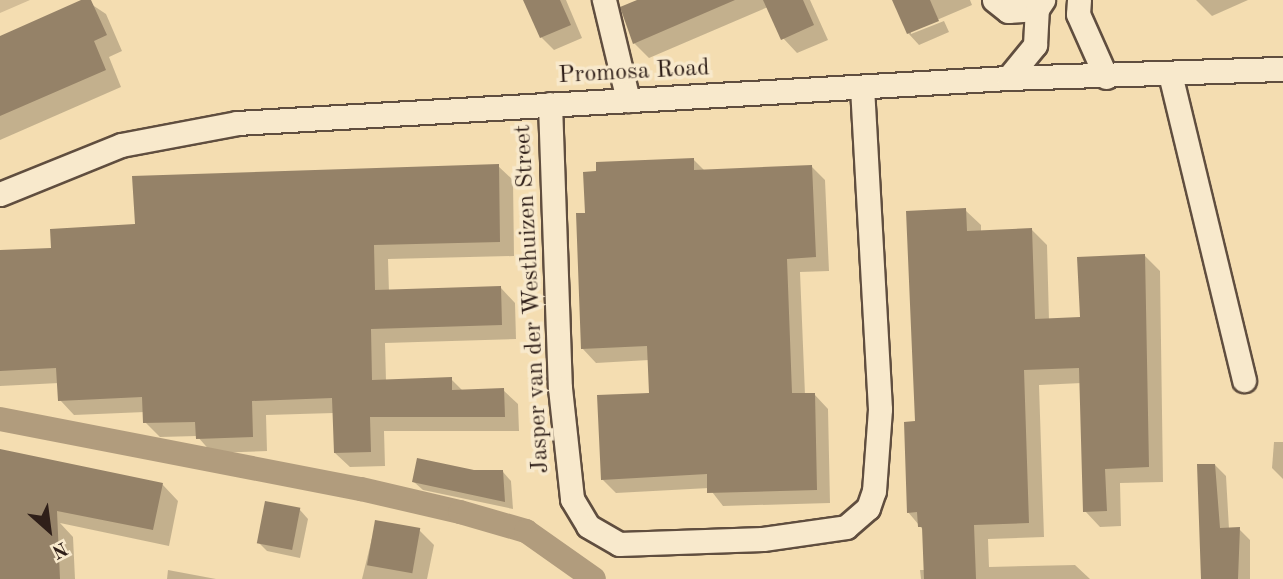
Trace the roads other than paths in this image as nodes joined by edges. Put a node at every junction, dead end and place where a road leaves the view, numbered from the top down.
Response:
1 (604, 0) edge
2 (994, 0) edge
3 (1079, 0) edge
4 (1040, 4) edge
5 (1283, 69) edge
6 (1170, 74) junction
7 (1106, 77) junction
8 (1007, 78) junction
9 (862, 88) junction
10 (628, 100) junction
11 (550, 104) junction
12 (0, 194) edge
13 (1244, 380) dead end

1 - 10 street
2 - 4 street
3 - 7 street
4 - 8 street
5 - 6 street, Promosa Road
6 - 7 street, Promosa Road
6 - 13 street
7 - 8 street, Promosa Road
8 - 9 street, Promosa Road
9 - 10 street, Promosa Road
9 - 11 street, Jasper van der Westhuizen Street
10 - 11 street, Promosa Road
11 - 12 street, Promosa Road

